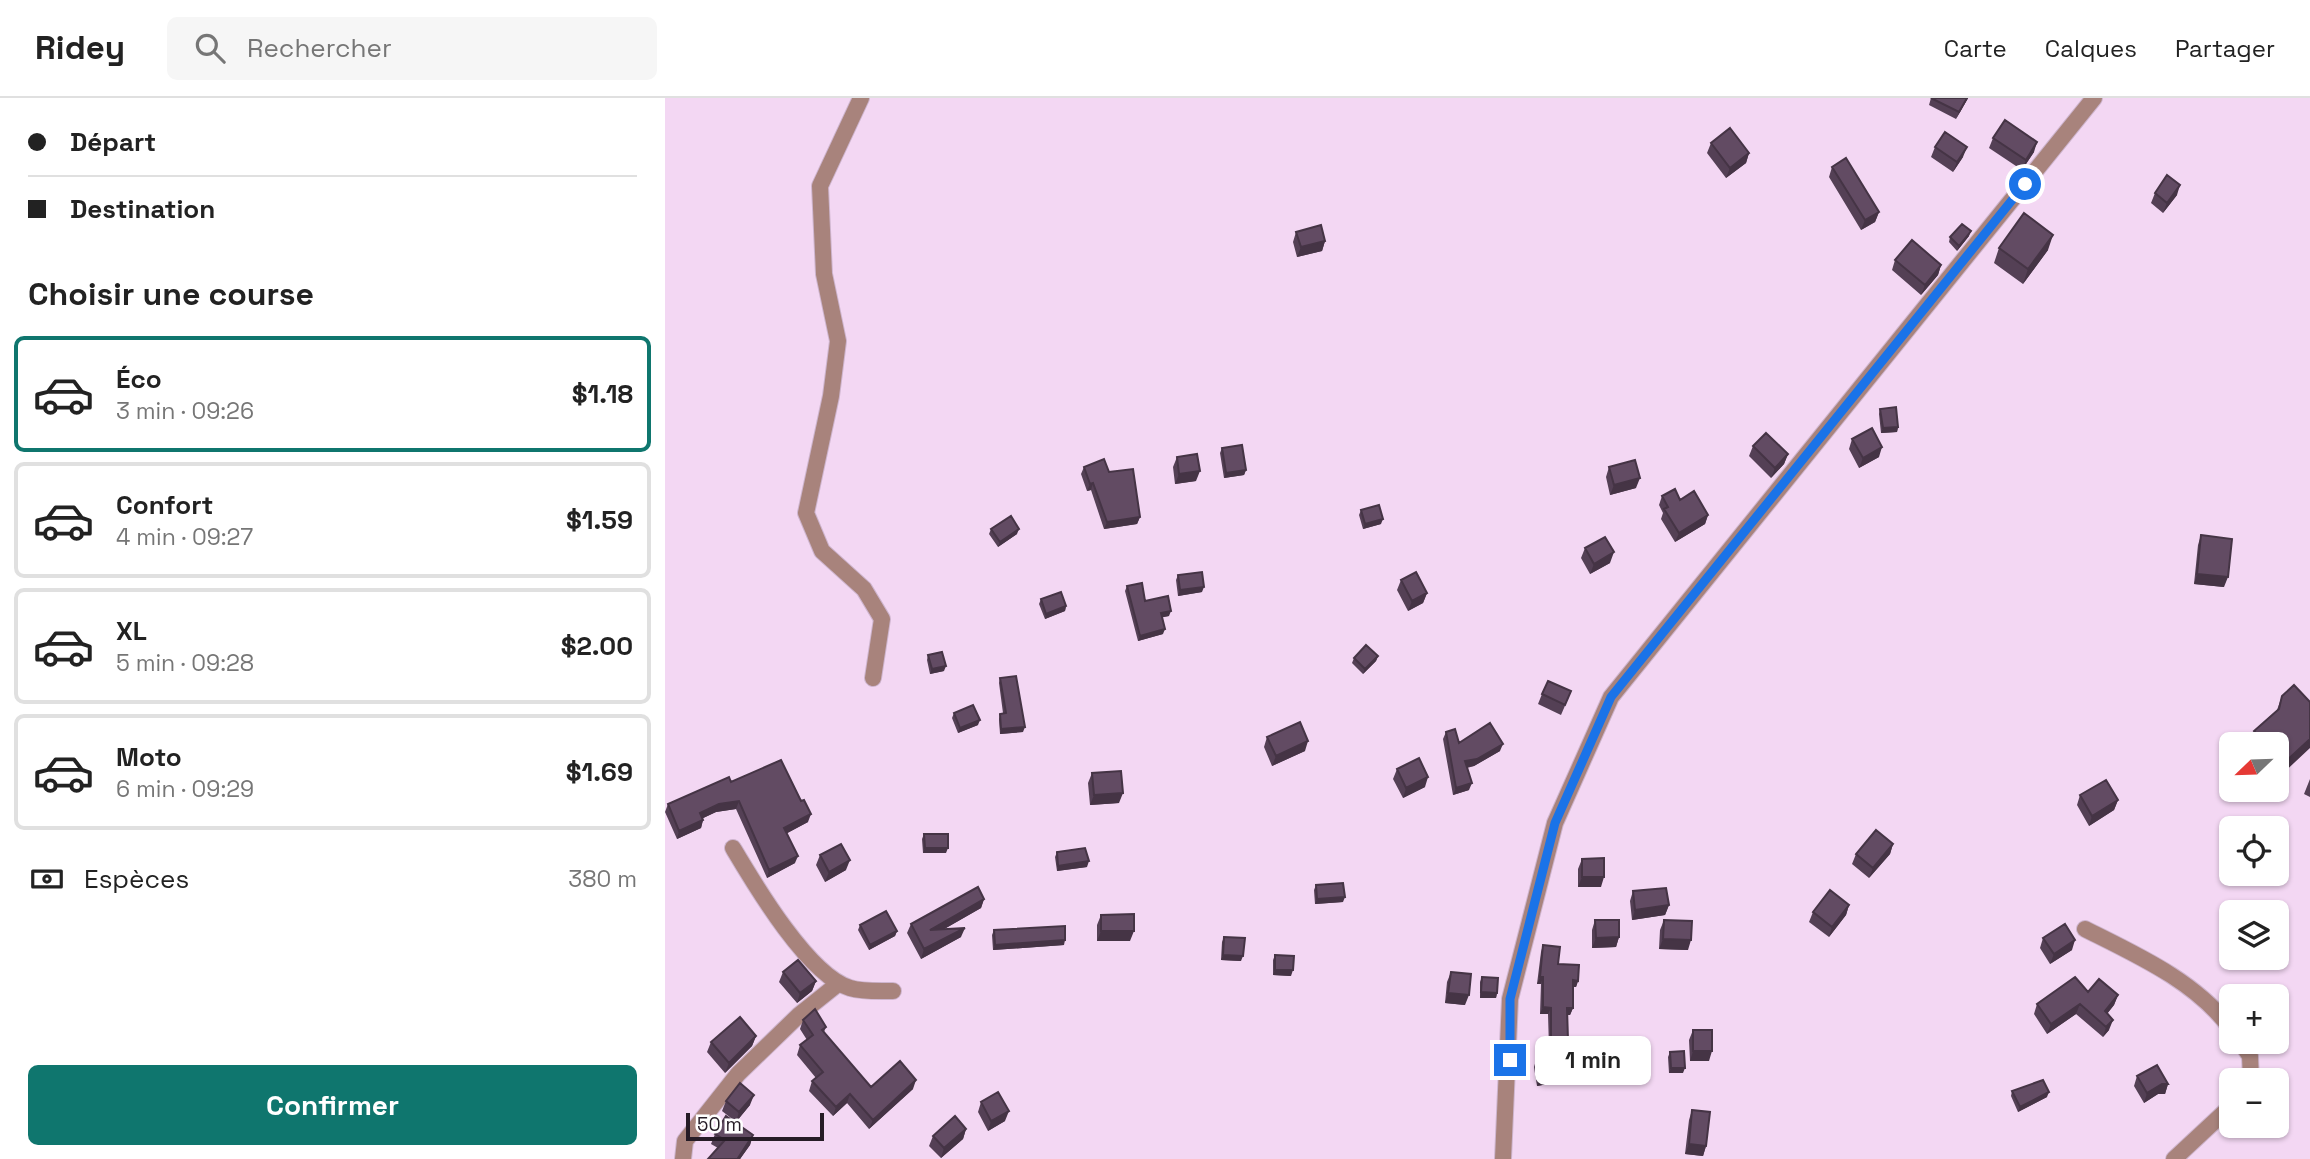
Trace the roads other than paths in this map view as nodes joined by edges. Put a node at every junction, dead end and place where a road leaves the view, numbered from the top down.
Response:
1 (862, 98) edge
2 (2094, 98) edge
3 (873, 678) dead end
4 (733, 848) dead end
5 (2085, 929) dead end
6 (839, 983) junction
7 (893, 991) dead end
8 (2219, 1012) edge
9 (2219, 1117) edge
10 (683, 1159) edge
11 (1503, 1159) edge
12 (2174, 1159) edge

1 - 3 street
2 - 11 street
4 - 6 street
5 - 8 street
6 - 7 street
6 - 10 street
9 - 12 street

